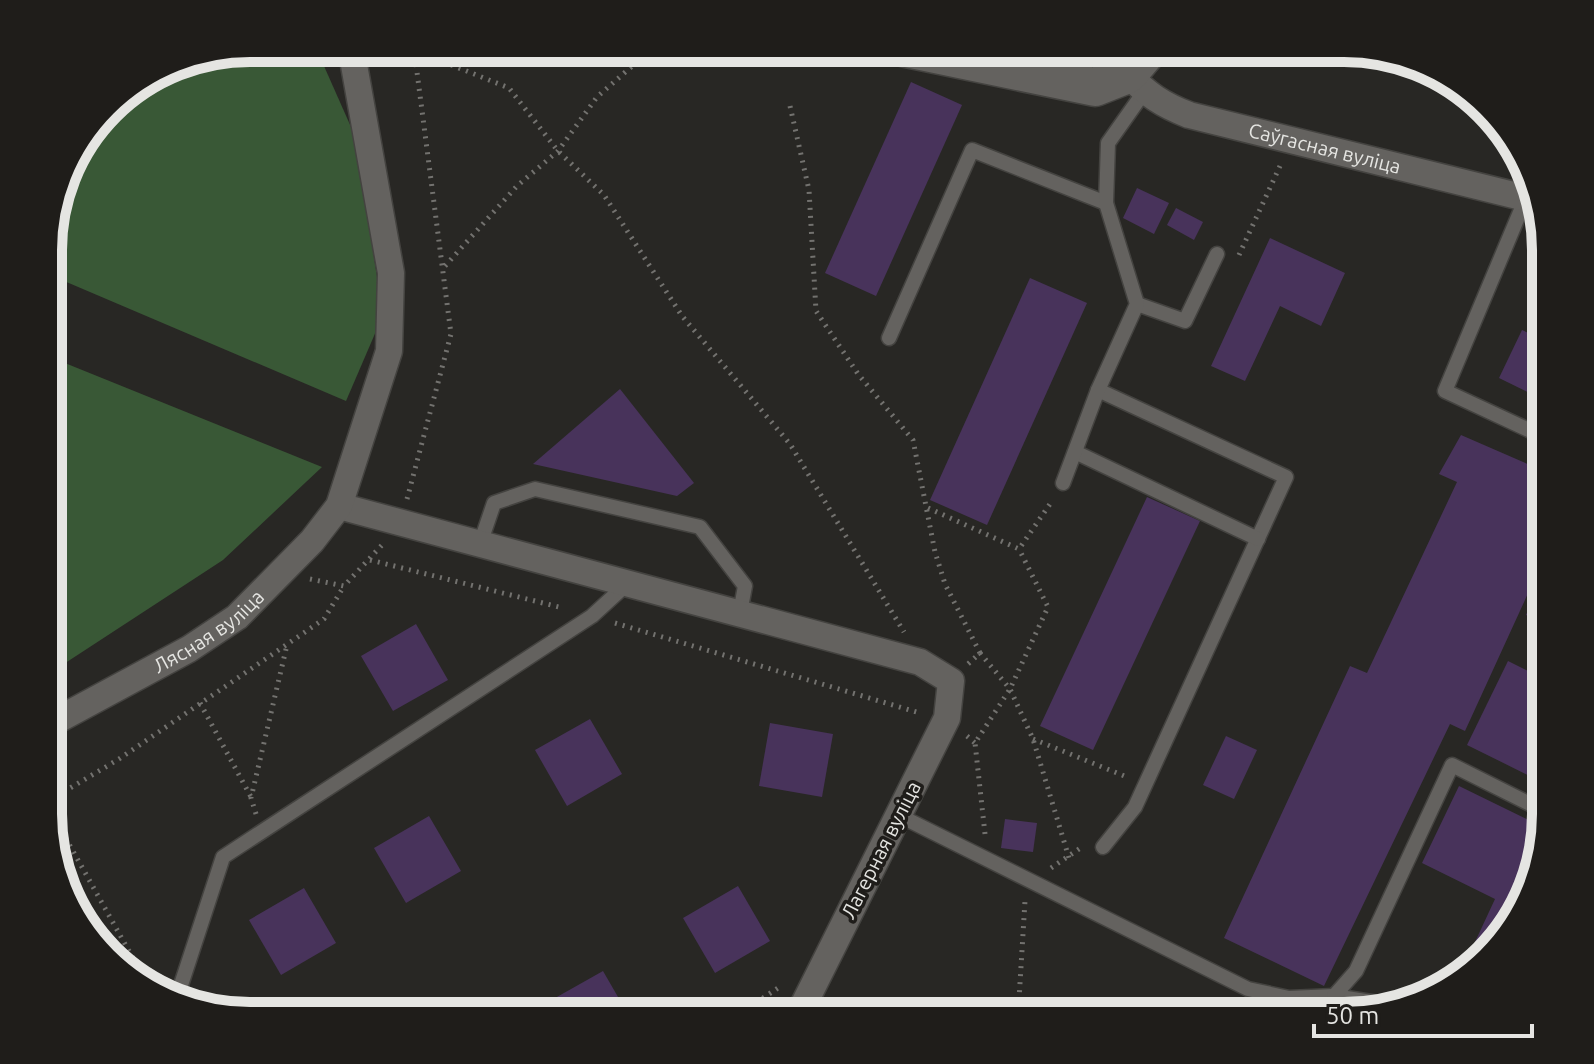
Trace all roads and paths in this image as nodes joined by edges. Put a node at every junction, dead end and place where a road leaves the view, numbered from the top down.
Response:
1 (353, 62) edge
2 (444, 62) edge
3 (637, 62) edge
4 (1022, 62) edge
5 (1129, 75) edge
6 (790, 106) dead end
7 (1291, 142) junction
8 (558, 151) junction
9 (1524, 198) edge
10 (1106, 203) junction
11 (1526, 207) edge
12 (1217, 254) dead end
13 (1235, 264) dead end
14 (445, 267) dead end
15 (1137, 304) junction
16 (889, 338) dead end
17 (1098, 390) junction
18 (1532, 431) edge
19 (1075, 452) junction
20 (1063, 483) joint
21 (339, 506) junction
22 (927, 507) junction
23 (1258, 539) junction
24 (480, 544) junction
25 (1019, 549) junction
26 (370, 560) dead end
27 (628, 583) junction
28 (344, 586) dead end
29 (740, 613) junction
30 (592, 616) junction
31 (287, 644) junction
32 (980, 653) junction
33 (920, 662) junction
34 (951, 681) junction
35 (1010, 689) junction
36 (200, 703) junction
37 (919, 713) junction
38 (62, 718) edge
39 (947, 718) junction
40 (911, 727) dead end
41 (1033, 739) junction
42 (1134, 780) dead end
43 (62, 792) edge
44 (251, 798) junction
45 (1532, 805) edge
46 (898, 815) junction
47 (262, 831) junction
48 (64, 834) edge
49 (1097, 844) joint
50 (1069, 858) junction
51 (987, 859) junction
52 (1028, 882) junction
53 (135, 962) edge
54 (784, 977) dead end
55 (180, 989) edge
56 (1334, 996) junction
57 (1364, 1001) edge
58 (759, 1002) edge
59 (805, 1002) edge
60 (1018, 1002) edge

1 - 21 street, Лясная вуліца
2 - 8 path
3 - 8 path
4 - 5 main road
5 - 7 street, Саўгасная вуліца
5 - 10 lane
6 - 22 path
7 - 9 street, Саўгасная вуліца
7 - 13 path
8 - 14 path
8 - 33 path
10 - 15 lane
10 - 16 lane
11 - 18 lane
12 - 15 lane
15 - 17 lane
17 - 19 lane
17 - 23 lane
19 - 20 lane
19 - 23 lane
20 - 25 path
21 - 24 street
21 - 38 street, Лясная вуліца
22 - 25 path
22 - 32 path
23 - 49 lane
24 - 27 street
24 - 29 lane
25 - 35 path
26 - 30 path
27 - 29 street
27 - 30 lane
28 - 31 path
29 - 33 street
30 - 37 path
30 - 47 lane
31 - 36 path
31 - 44 path
32 - 34 path
32 - 35 path
33 - 34 street
33 - 37 path
34 - 39 street, Лагерная вуліца
35 - 41 path
35 - 51 path
36 - 43 path
36 - 44 path
37 - 39 path
37 - 40 path
39 - 46 street, Лагерная вуліца
41 - 42 path
41 - 50 path
44 - 47 path
45 - 56 lane
46 - 51 lane
46 - 59 street, Лагерная вуліца
47 - 55 lane
48 - 53 path
49 - 50 path
50 - 52 path
51 - 52 lane
52 - 56 lane
52 - 60 path
54 - 58 path
56 - 57 lane

